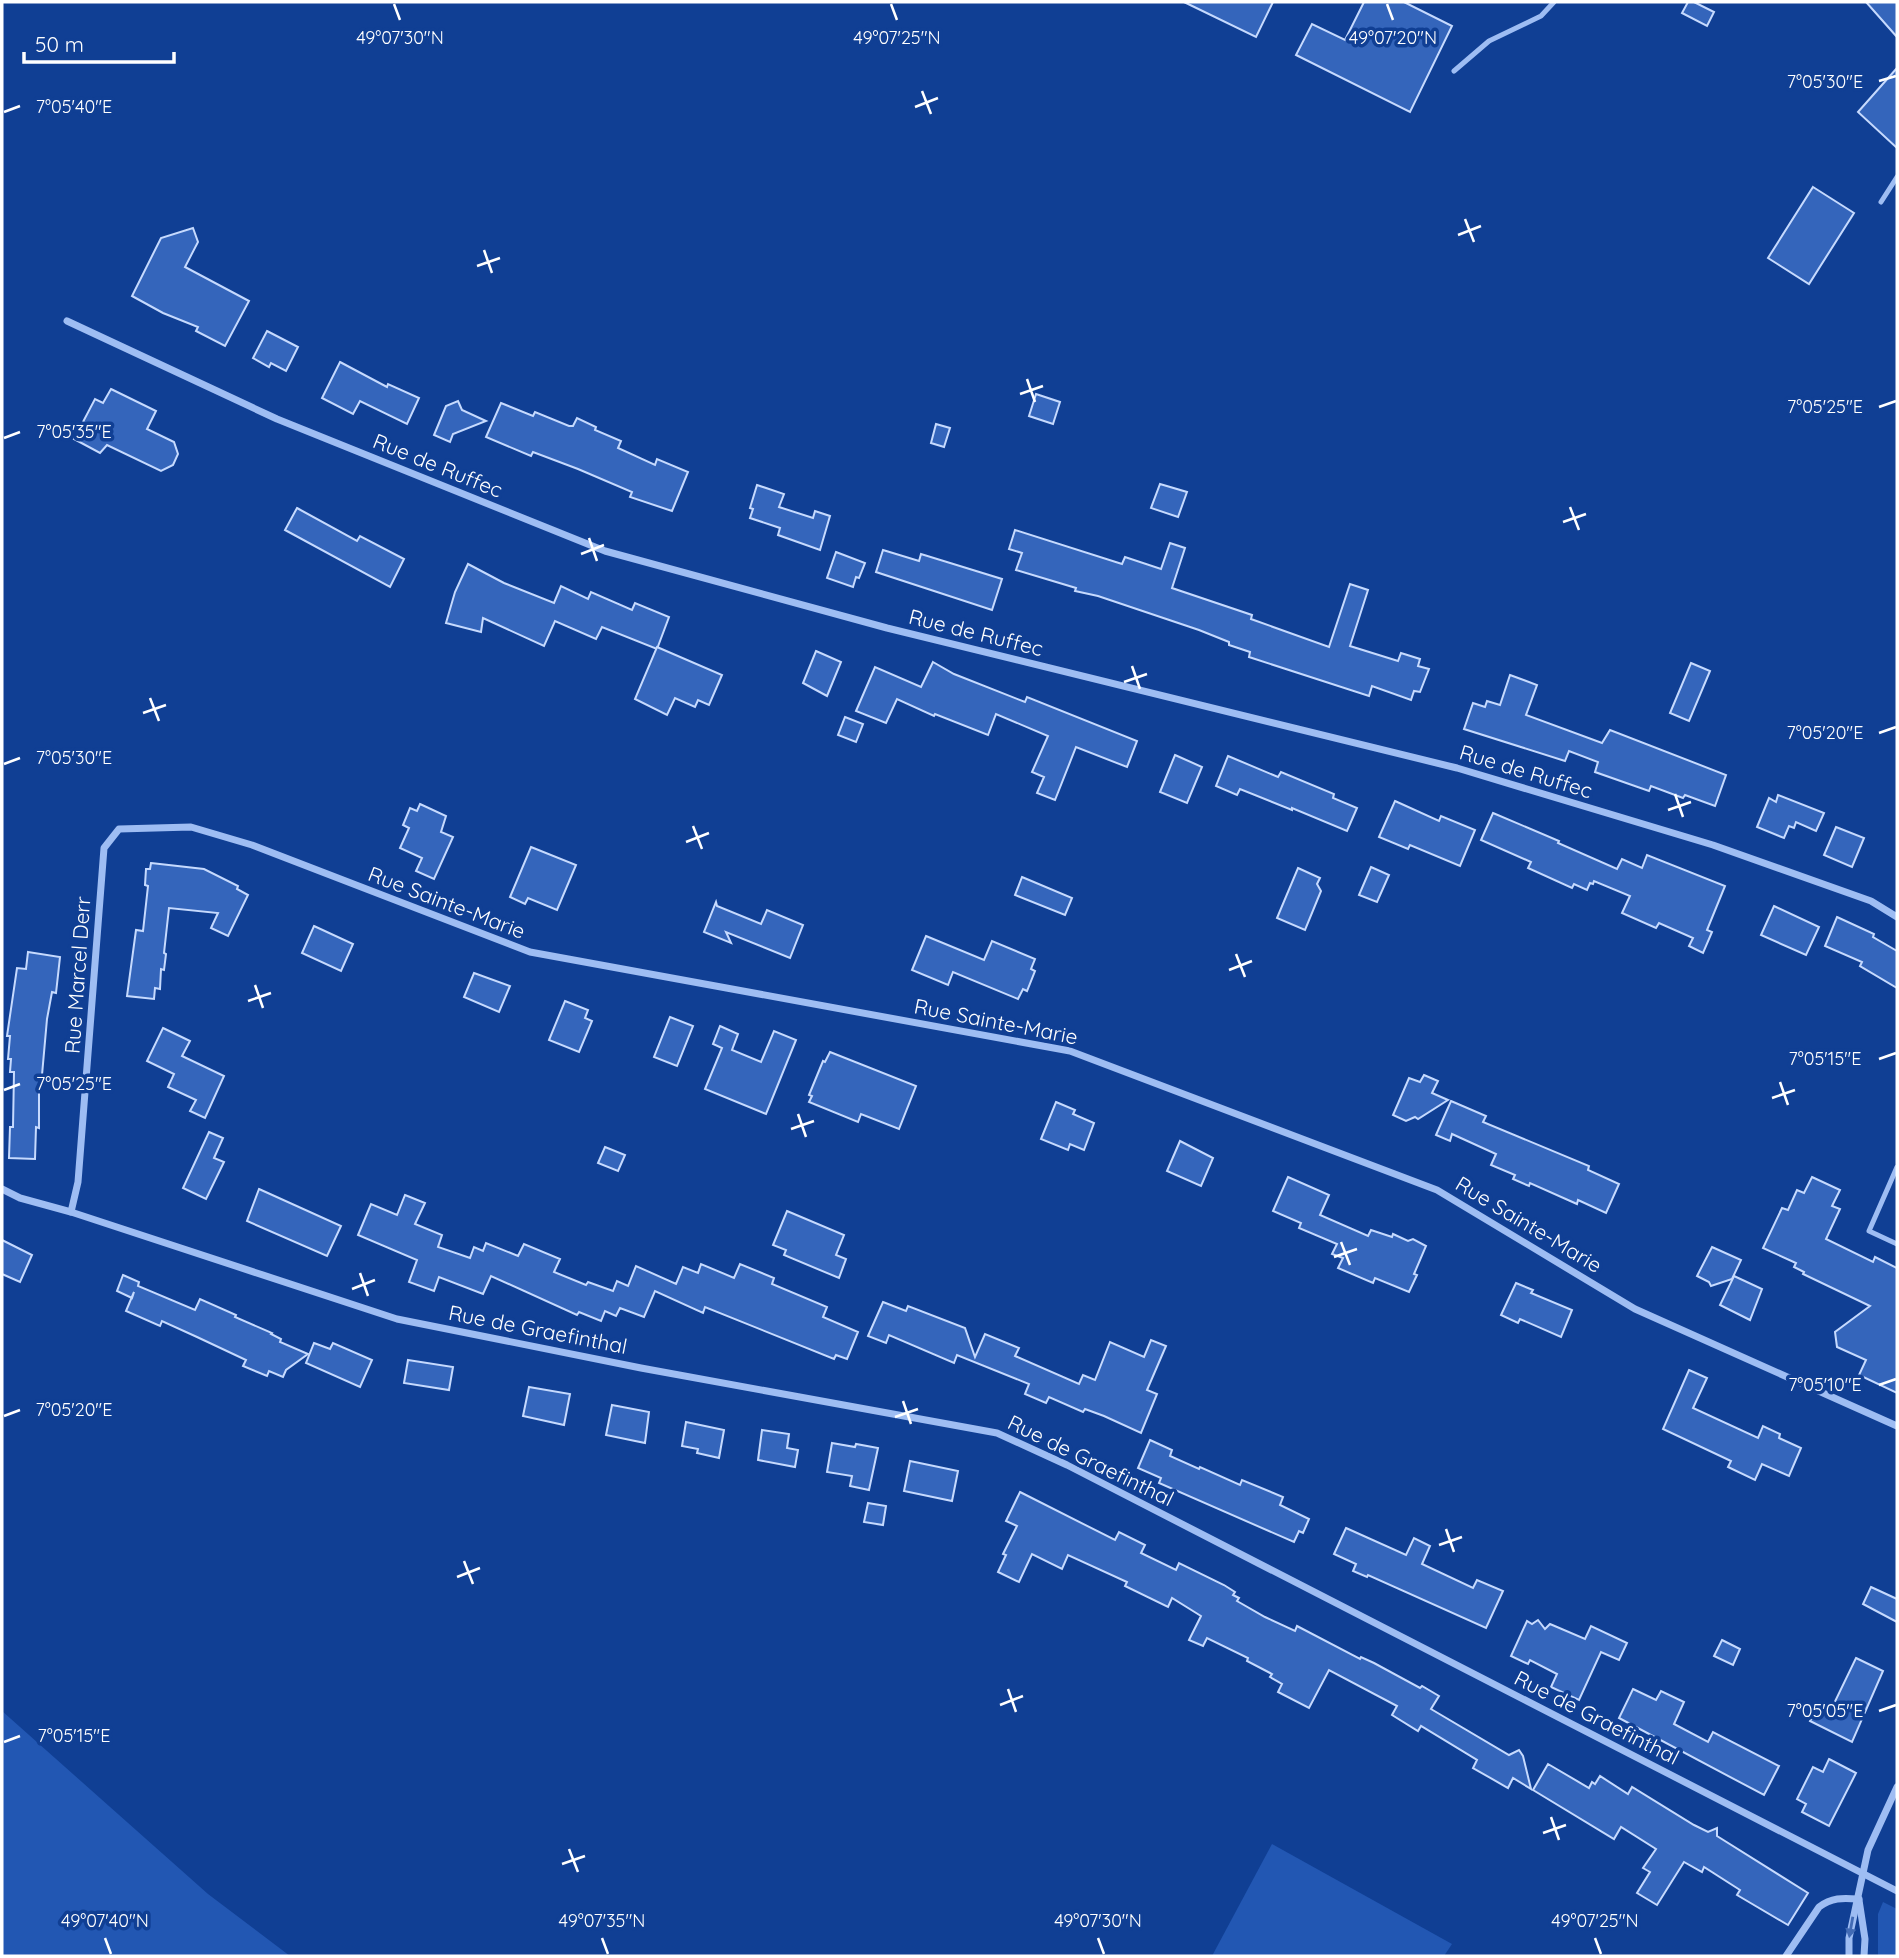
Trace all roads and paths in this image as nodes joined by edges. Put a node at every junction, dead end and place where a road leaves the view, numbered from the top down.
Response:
1 (1554, 2) edge
2 (1454, 71) dead end
3 (1897, 177) edge
4 (1881, 202) dead end
5 (67, 321) dead end
6 (119, 829) joint
7 (1897, 917) edge
8 (1897, 1167) edge
9 (2, 1189) edge
10 (71, 1212) junction
11 (1897, 1244) edge
12 (1897, 1426) edge
13 (1897, 1787) edge
14 (1862, 1872) junction
15 (1897, 1891) edge
16 (1859, 1899) junction
17 (1786, 1956) edge
18 (1849, 1956) edge
19 (1864, 1956) edge

1 - 2 lane
3 - 4 lane
5 - 7 street, Rue de Ruffec
6 - 10 street, Rue Marcel Derr
6 - 12 street, Rue Sainte-Marie
8 - 11 lane
9 - 10 street, Rue de Graefinthal
10 - 14 street, Rue de Graefinthal
13 - 14 street
14 - 15 street, Rue de Graefinthal
14 - 16 street
16 - 17 street
16 -> 18 street
16 - 19 street

